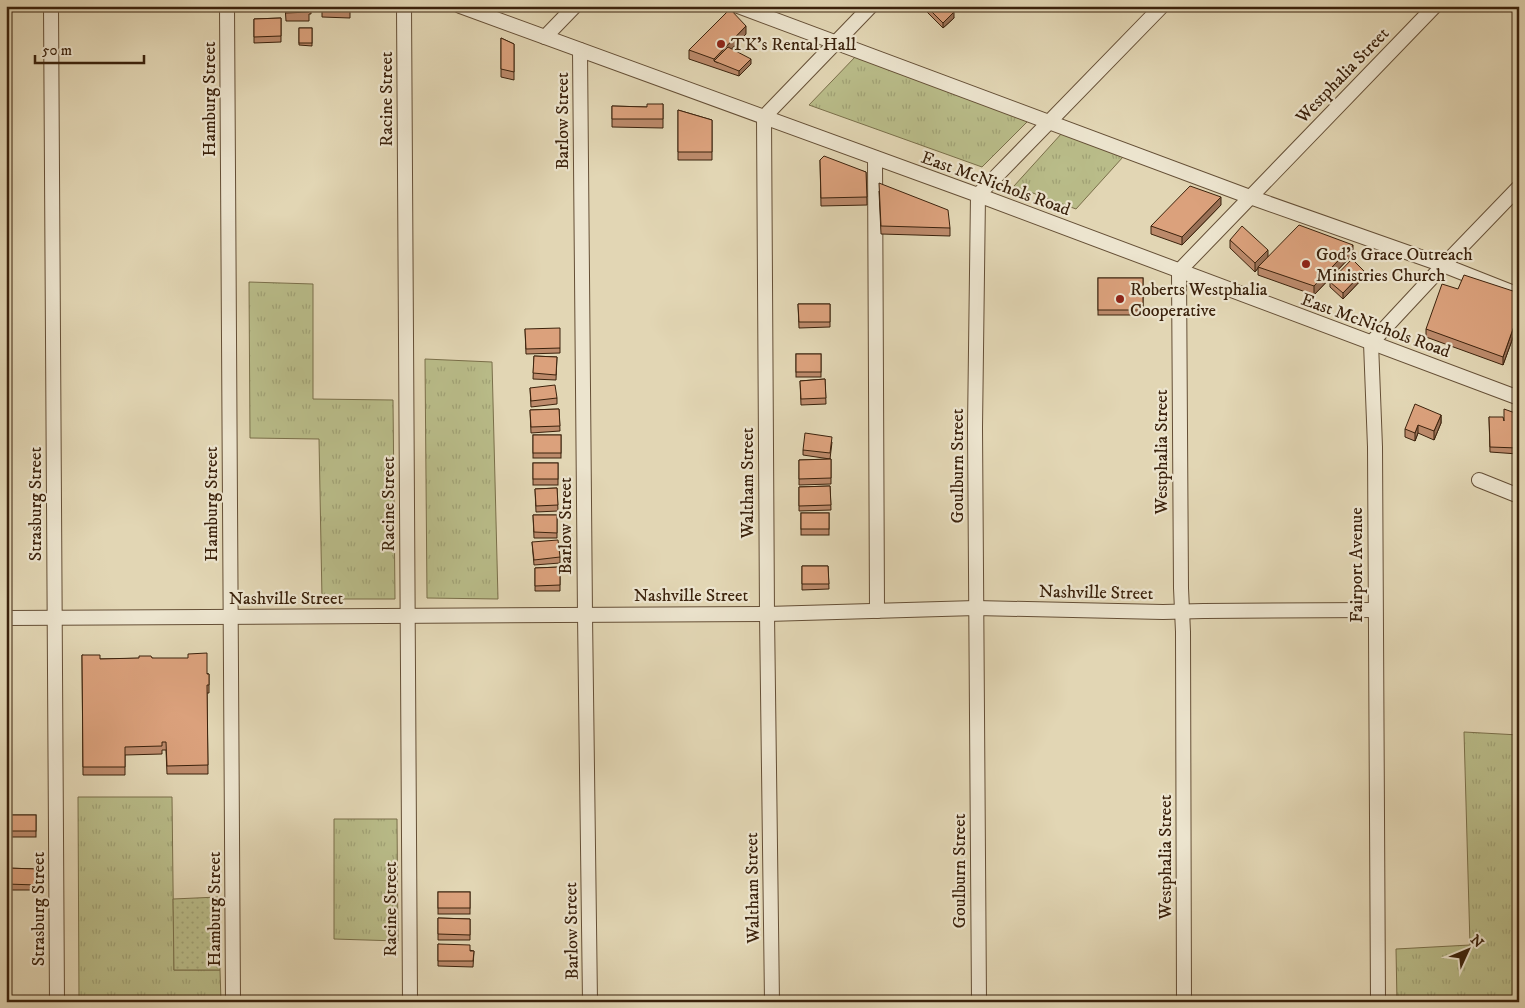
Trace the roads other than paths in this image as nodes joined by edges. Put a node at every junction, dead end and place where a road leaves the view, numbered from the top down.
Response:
1 (51, 6) edge
2 (227, 6) edge
3 (404, 6) edge
4 (460, 6) edge
5 (575, 6) edge
6 (738, 6) edge
7 (871, 6) edge
8 (1162, 6) edge
9 (1435, 6) edge
10 (545, 37) junction
11 (836, 42) junction
12 (580, 50) junction
13 (764, 117) junction
14 (1050, 122) junction
15 (875, 158) junction
16 (1519, 187) edge
17 (978, 195) junction
18 (1250, 197) junction
19 (1443, 266) junction
20 (1179, 271) junction
21 (1519, 296) edge
22 (1372, 343) junction
23 (1519, 398) edge
24 (1479, 480) dead end
25 (1519, 496) edge
26 (976, 608) junction
27 (1375, 610) junction
28 (877, 611) junction
29 (1182, 612) junction
30 (767, 614) junction
31 (585, 615) junction
32 (408, 616) junction
33 (231, 617) junction
34 (6, 618) edge
35 (55, 618) junction
36 (57, 1002) edge
37 (233, 1002) edge
38 (410, 1002) edge
39 (590, 1002) edge
40 (772, 1002) edge
41 (979, 1002) edge
42 (1184, 1002) edge
43 (1378, 1002) edge

1 - 35 street, Strasburg Street
2 - 33 street, Hamburg Street
3 - 32 street, Racine Street
4 - 10 street, East McNichols Road
5 - 10 street
6 - 11 street
7 - 11 street
8 - 14 street
9 - 18 street, Westphalia Street
10 - 12 street, East McNichols Road
11 - 13 street
11 - 14 street
12 - 13 street, East McNichols Road
12 - 31 street, Barlow Street
13 - 15 street, East McNichols Road
13 - 30 street, Waltham Street
14 - 17 street
14 - 18 street
15 - 17 street, East McNichols Road
15 - 28 street
16 - 19 street
17 - 20 street, East McNichols Road
17 - 26 street, Goulburn Street
18 - 19 street
18 - 20 street, Westphalia Street
19 - 21 street
19 - 22 street
20 - 22 street, East McNichols Road
20 - 29 street, Westphalia Street
22 - 23 street, East McNichols Road
22 - 27 street, Fairport Avenue
24 - 25 street
26 - 28 street, Nashville Street
26 - 29 street, Nashville Street
26 - 41 street, Goulburn Street
27 - 29 street, Nashville Street
27 - 43 street, Fairport Avenue
28 - 30 street, Nashville Street
29 - 42 street, Westphalia Street
30 - 31 street, Nashville Street
30 - 40 street, Waltham Street
31 - 32 street, Nashville Street
31 - 39 street, Barlow Street
32 - 33 street, Nashville Street
32 - 38 street, Racine Street
33 - 35 street, Nashville Street
33 - 37 street, Hamburg Street
34 - 35 street, Nashville Street
35 - 36 street, Strasburg Street

